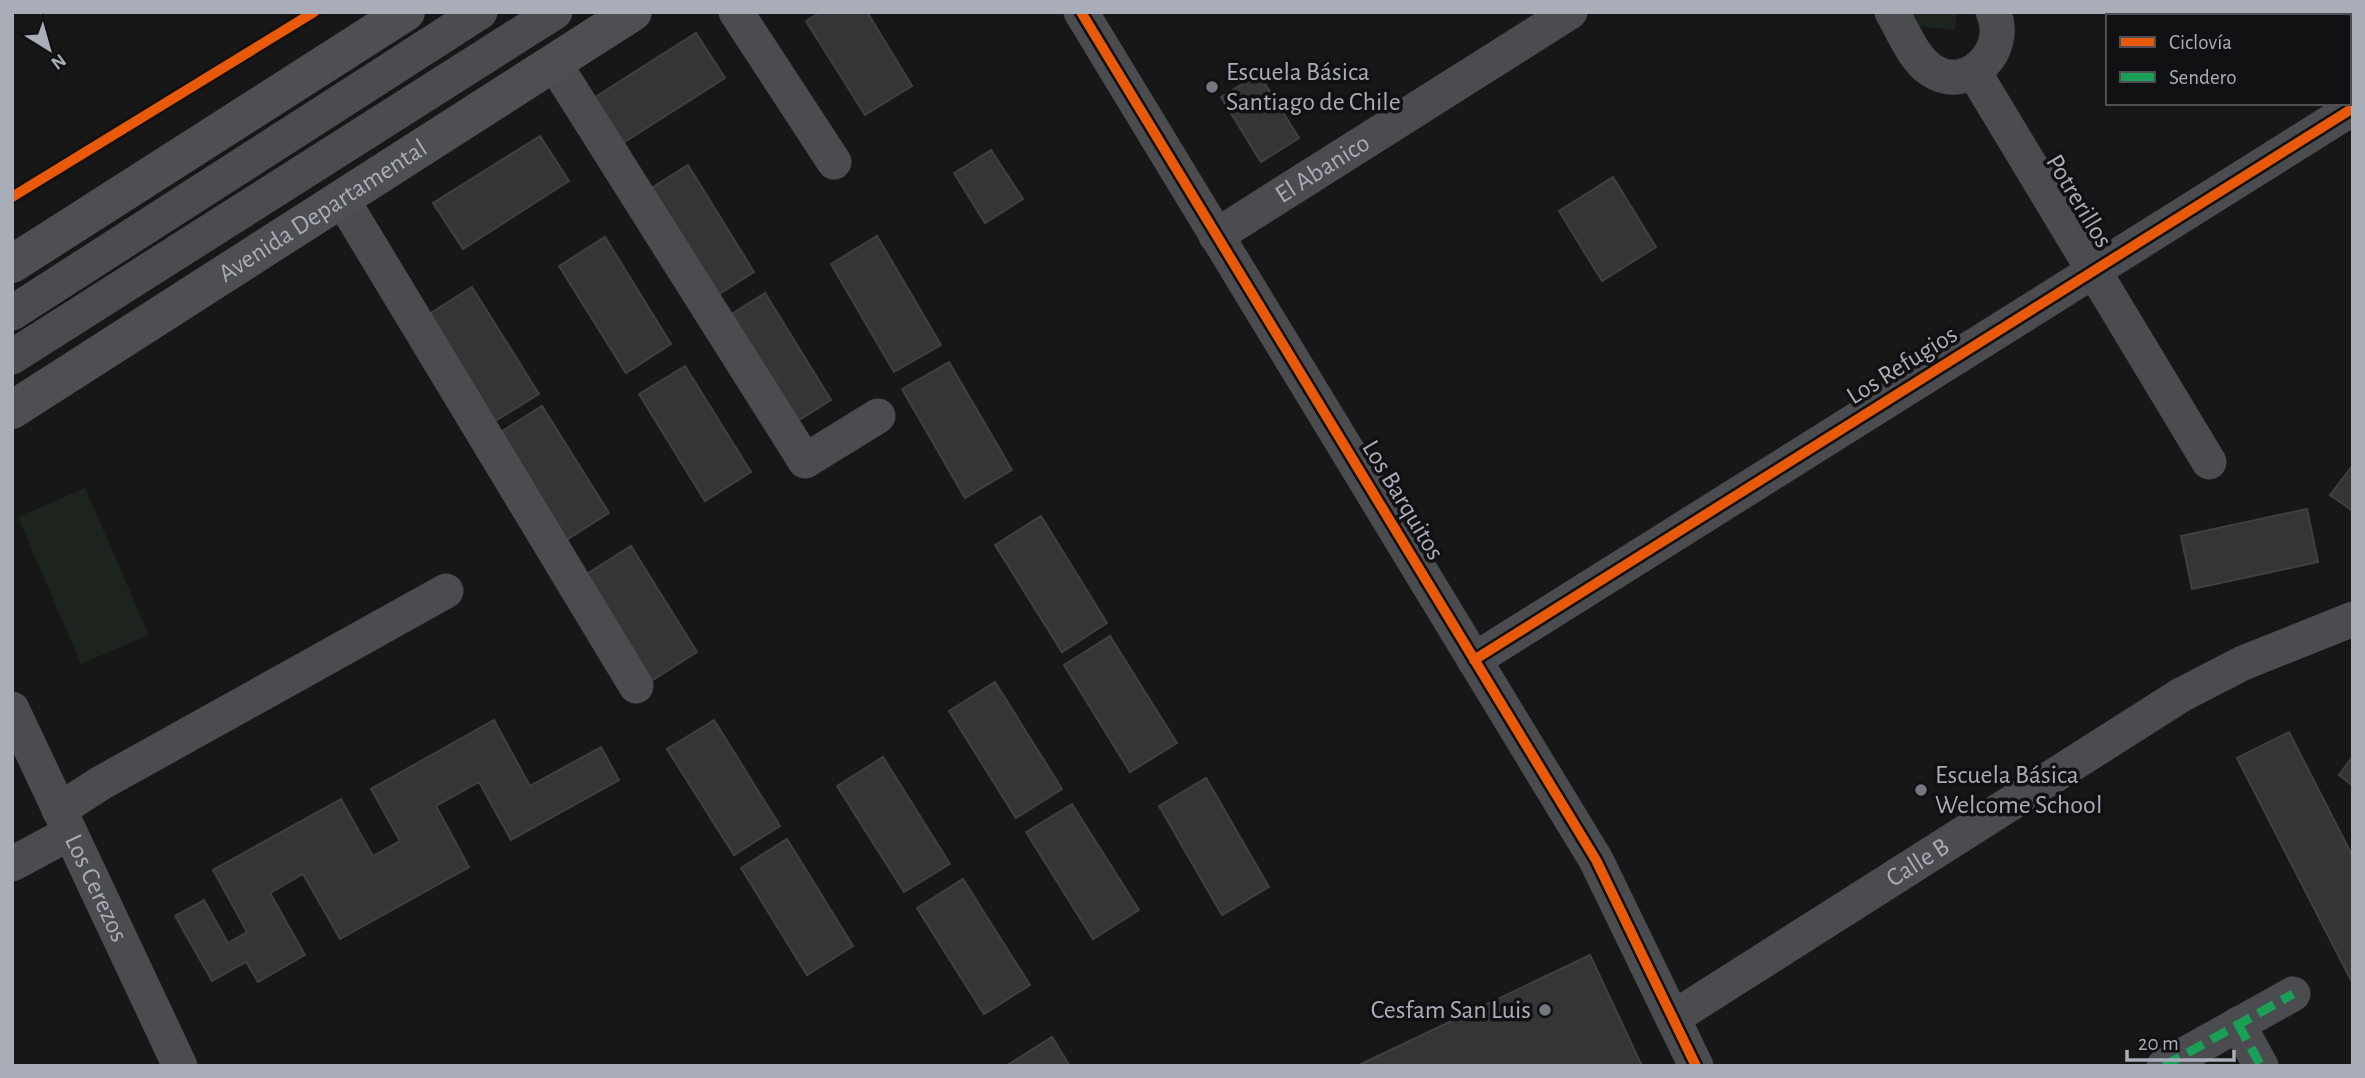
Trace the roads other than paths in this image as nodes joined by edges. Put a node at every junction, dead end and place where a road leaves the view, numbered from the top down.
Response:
1 (406, 12) edge
2 (555, 12) edge
3 (633, 12) edge
4 (736, 12) edge
5 (1081, 12) edge
6 (1570, 12) edge
7 (1892, 12) edge
8 (1993, 12) edge
9 (474, 16) edge
10 (554, 63) junction
11 (1974, 72) junction
12 (2353, 108) edge
13 (254, 110) junction
14 (834, 162) dead end
15 (342, 199) junction
16 (1216, 236) junction
17 (12, 264) edge
18 (2094, 271) junction
19 (12, 313) edge
20 (12, 356) edge
21 (12, 410) edge
22 (878, 416) dead end
23 (2210, 462) dead end
24 (446, 591) dead end
25 (2353, 619) edge
26 (1474, 660) junction
27 (636, 686) dead end
28 (12, 709) edge
29 (65, 821) junction
30 (12, 864) edge
31 (2293, 994) dead end
32 (1674, 1018) junction
33 (2238, 1024) junction
34 (180, 1066) edge
35 (1696, 1066) edge
36 (2164, 1066) edge
37 (2261, 1066) edge

1 - 13 main road
2 - 20 street
3 - 10 main road, Avenida Departamental
4 - 14 street
5 - 16 street, Los Barquitos
6 - 16 street, El Abanico
7 - 11 street
8 - 11 street
9 - 13 street
9 - 19 street
10 - 15 main road, Avenida Departamental
10 - 22 street
11 - 18 street, Potrerillos
12 - 18 street, Los Refugios
13 - 17 main road
15 - 21 main road, Avenida Departamental
15 - 27 street
16 - 26 street, Los Barquitos
18 - 23 street, Potrerillos
18 - 26 street, Los Refugios
24 - 29 street
25 - 32 street, Calle B
26 - 32 street, Los Barquitos
28 - 29 street, Los Cerezos
29 - 30 street
29 - 34 street, Los Cerezos
31 - 33 street
32 - 35 street, Los Barquitos
33 - 36 street
33 - 37 street

